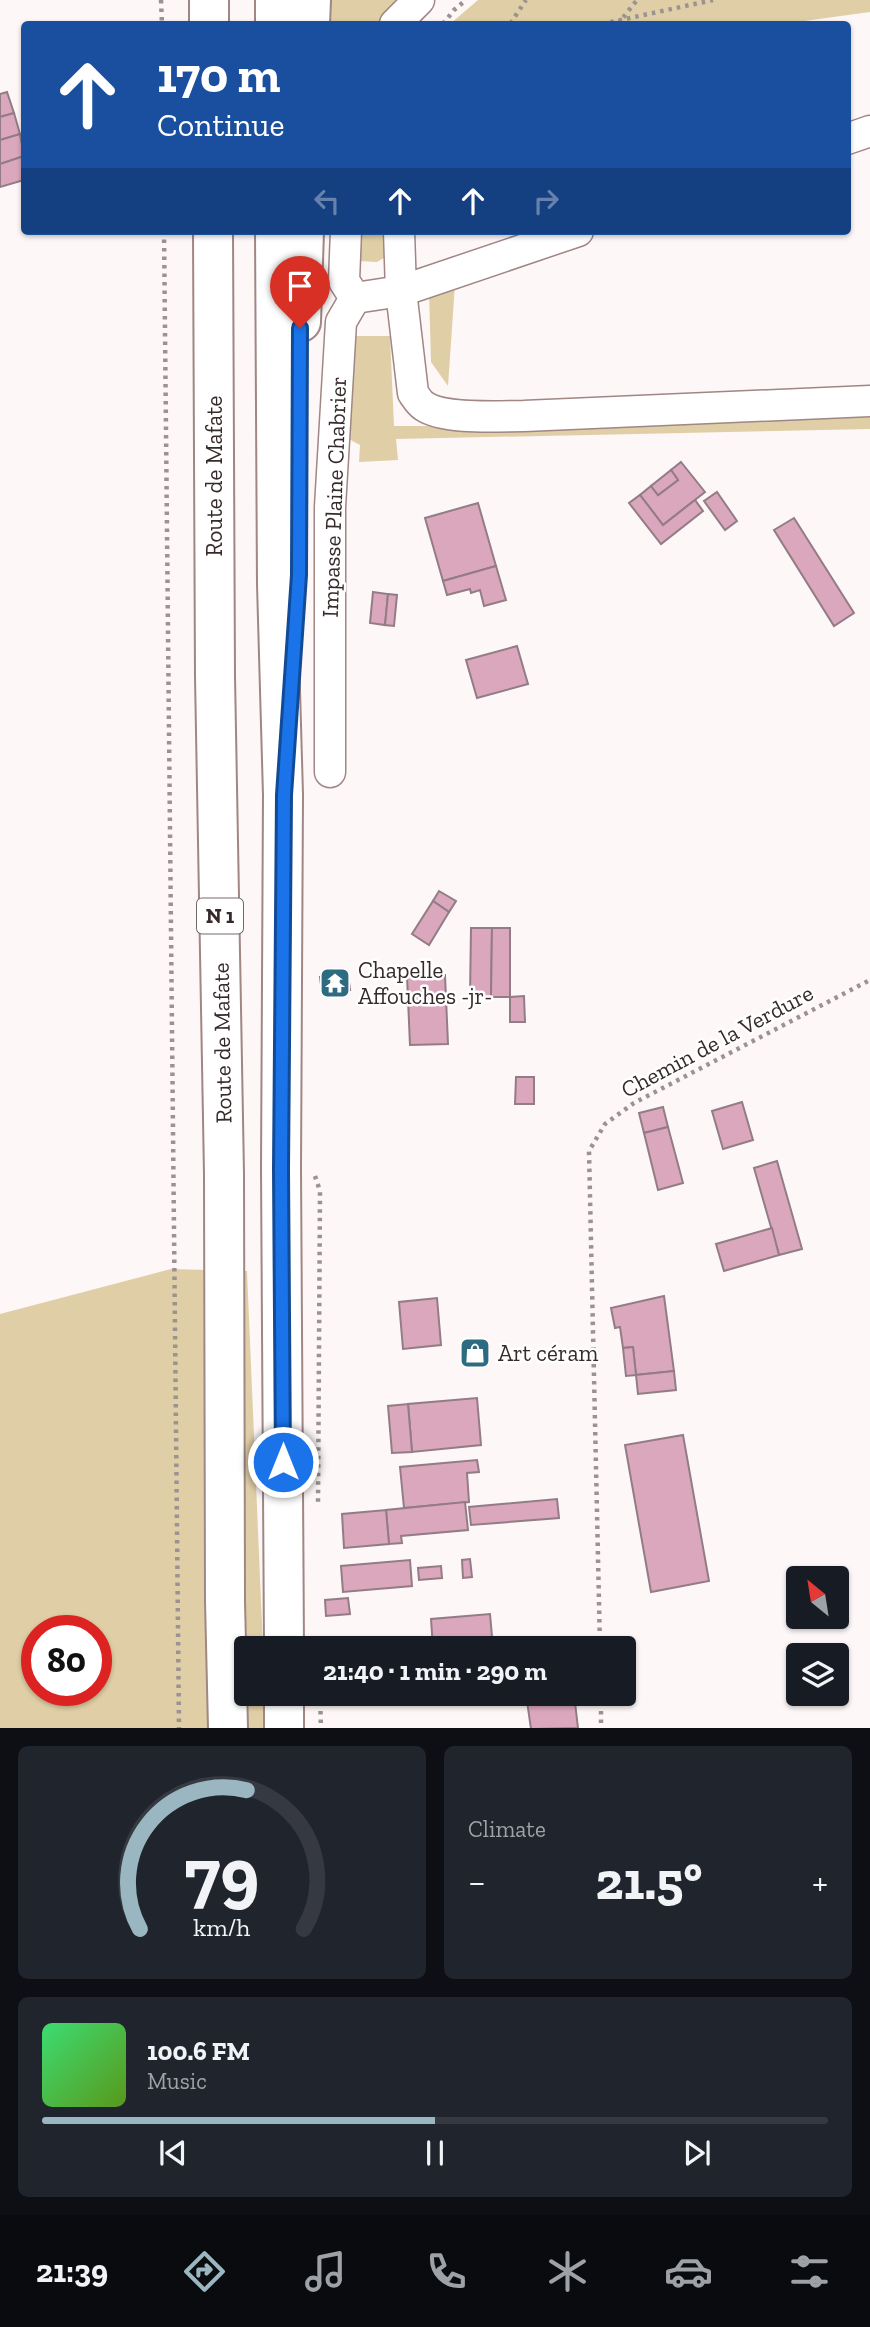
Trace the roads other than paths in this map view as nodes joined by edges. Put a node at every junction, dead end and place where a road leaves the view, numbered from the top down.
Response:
1 (209, 0) edge
2 (275, 0) edge
3 (296, 0) edge
4 (311, 0) edge
5 (419, 0) edge
6 (443, 0) edge
7 (209, 21) edge
8 (275, 21) edge
9 (296, 21) edge
10 (310, 21) edge
11 (398, 21) edge
12 (426, 21) edge
13 (870, 131) edge
14 (851, 138) edge
15 (212, 235) edge
16 (275, 235) edge
17 (301, 235) edge
18 (346, 235) edge
19 (399, 235) edge
20 (566, 235) edge
21 (401, 291) junction
22 (355, 298) junction
23 (870, 401) edge
24 (330, 772) dead end
25 (284, 795) junction
26 (225, 1601) junction
27 (284, 1636) edge
28 (284, 1706) edge
29 (214, 1728) edge
30 (228, 1728) edge
31 (284, 1728) edge

1 - 7 highway
2 - 8 highway
3 - 9 highway
4 - 10 highway
5 - 11 street
6 - 12 street
13 - 14 street
15 - 26 highway, Route de Mafate / N 1
16 - 25 highway
17 - 25 highway
18 - 22 street
19 - 21 street
20 - 21 street
21 - 22 street
21 - 23 street
22 - 24 street, Impasse Plaine Chabrier
25 - 27 highway
26 - 29 highway
26 - 30 highway, Route de Mafate / N 1
28 - 31 highway

